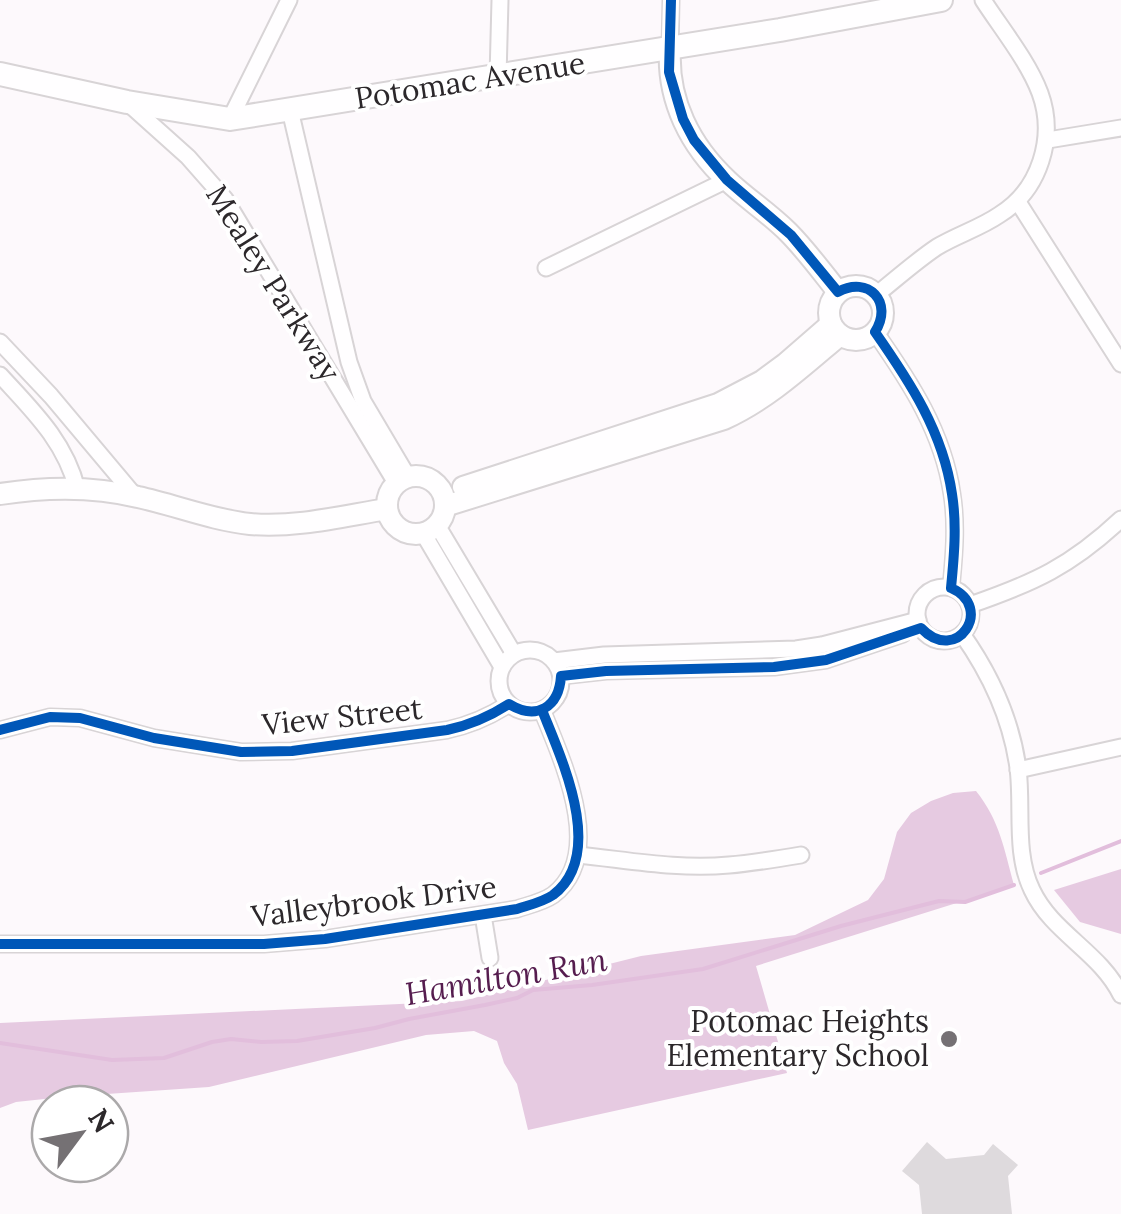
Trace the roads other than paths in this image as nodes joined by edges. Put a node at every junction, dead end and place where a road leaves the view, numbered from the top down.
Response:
1 (289, 0) edge
2 (500, 0) edge
3 (671, 0) edge
4 (940, 0) edge
5 (983, 0) edge
6 (670, 48) junction
7 (0, 74) edge
8 (498, 77) junction
9 (128, 102) junction
10 (290, 110) junction
11 (230, 119) junction
12 (1121, 128) edge
13 (1048, 140) junction
14 (727, 180) junction
15 (1018, 202) junction
16 (546, 268) dead end
17 (838, 292) junction
18 (876, 295) junction
19 (836, 329) junction
20 (875, 332) junction
21 (0, 342) edge
22 (1121, 364) edge
23 (0, 375) edge
24 (402, 480) junction
25 (76, 489) junction
26 (0, 494) edge
27 (135, 496) junction
28 (388, 509) junction
29 (437, 514) junction
30 (1121, 518) edge
31 (951, 588) junction
32 (970, 606) junction
33 (920, 624) junction
34 (962, 634) junction
35 (514, 654) junction
36 (502, 667) junction
37 (558, 668) junction
38 (509, 704) junction
39 (542, 710) junction
40 (0, 730) edge
41 (1121, 748) edge
42 (1018, 770) junction
43 (578, 855) junction
44 (801, 855) dead end
45 (483, 915) junction
46 (0, 944) edge
47 (490, 958) dead end
48 (1121, 994) edge

1 - 11 street
2 - 8 street
3 - 6 street
4 - 6 main road, Potomac Avenue
5 - 13 street
6 - 8 main road, Potomac Avenue
6 - 14 street
7 - 9 main road, Potomac Avenue
8 - 10 main road, Potomac Avenue
9 - 11 main road, Potomac Avenue
9 - 24 street, Mealey Parkway
10 - 11 main road, Potomac Avenue
10 - 24 street, Mealey Parkway
12 - 13 street
13 - 15 street
14 - 16 street
14 - 17 street
15 - 18 street
15 - 22 street
17 - 18 street
17 - 19 street
18 - 20 street
19 - 20 street
19 - 29 street
20 - 31 street
21 - 27 street
23 - 25 street
24 - 28 street
24 - 29 street
25 - 26 street
25 - 27 street
27 - 28 street
28 - 29 street
29 - 35 street
29 - 36 street
30 - 32 street
31 - 32 street
31 - 33 street
32 - 34 street
33 - 34 street
33 - 37 street
34 - 42 street
35 - 36 street
35 - 37 street
36 - 38 street
37 - 39 street
38 - 39 street
38 - 40 street, View Street
39 - 43 street
41 - 42 street
42 - 48 street
43 - 44 street
43 - 45 street, Valleybrook Drive
45 - 46 street, Valleybrook Drive
45 - 47 street

